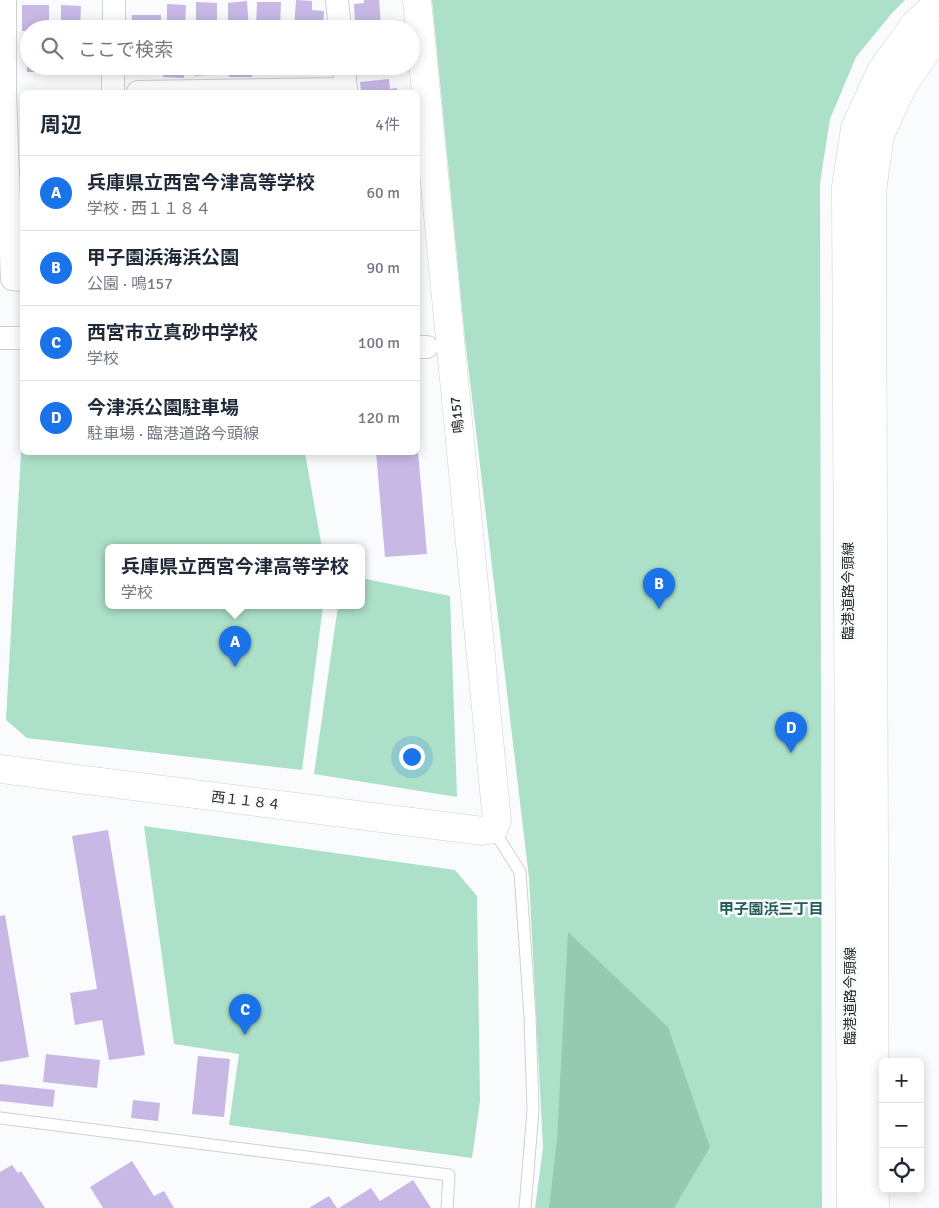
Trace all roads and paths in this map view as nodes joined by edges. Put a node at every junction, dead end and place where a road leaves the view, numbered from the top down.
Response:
1 (6, 0) edge
2 (114, 0) edge
3 (337, 0) edge
4 (417, 0) edge
5 (939, 2) edge
6 (114, 20) edge
7 (339, 20) edge
8 (419, 20) edge
9 (420, 31) edge
10 (939, 36) edge
11 (113, 75) edge
12 (345, 75) edge
13 (113, 90) edge
14 (346, 90) edge
15 (9, 94) edge
16 (20, 280) edge
17 (0, 338) edge
18 (20, 338) edge
19 (0, 769) edge
20 (493, 829) junction
21 (0, 1118) edge
22 (447, 1208) edge
23 (525, 1208) edge
24 (851, 1208) edge
25 (875, 1208) edge

1 - 15 street
2 - 6 street
3 - 7 street
4 - 8 street, 鳴157
5 - 24 street, 臨港道路今頭線
9 - 20 street, 鳴157
10 - 25 street, 臨港道路今頭線
11 - 13 street
12 - 14 street
15 - 16 street
17 - 18 street
19 - 20 street, 西１１８４
20 - 23 lane
21 - 22 lane

